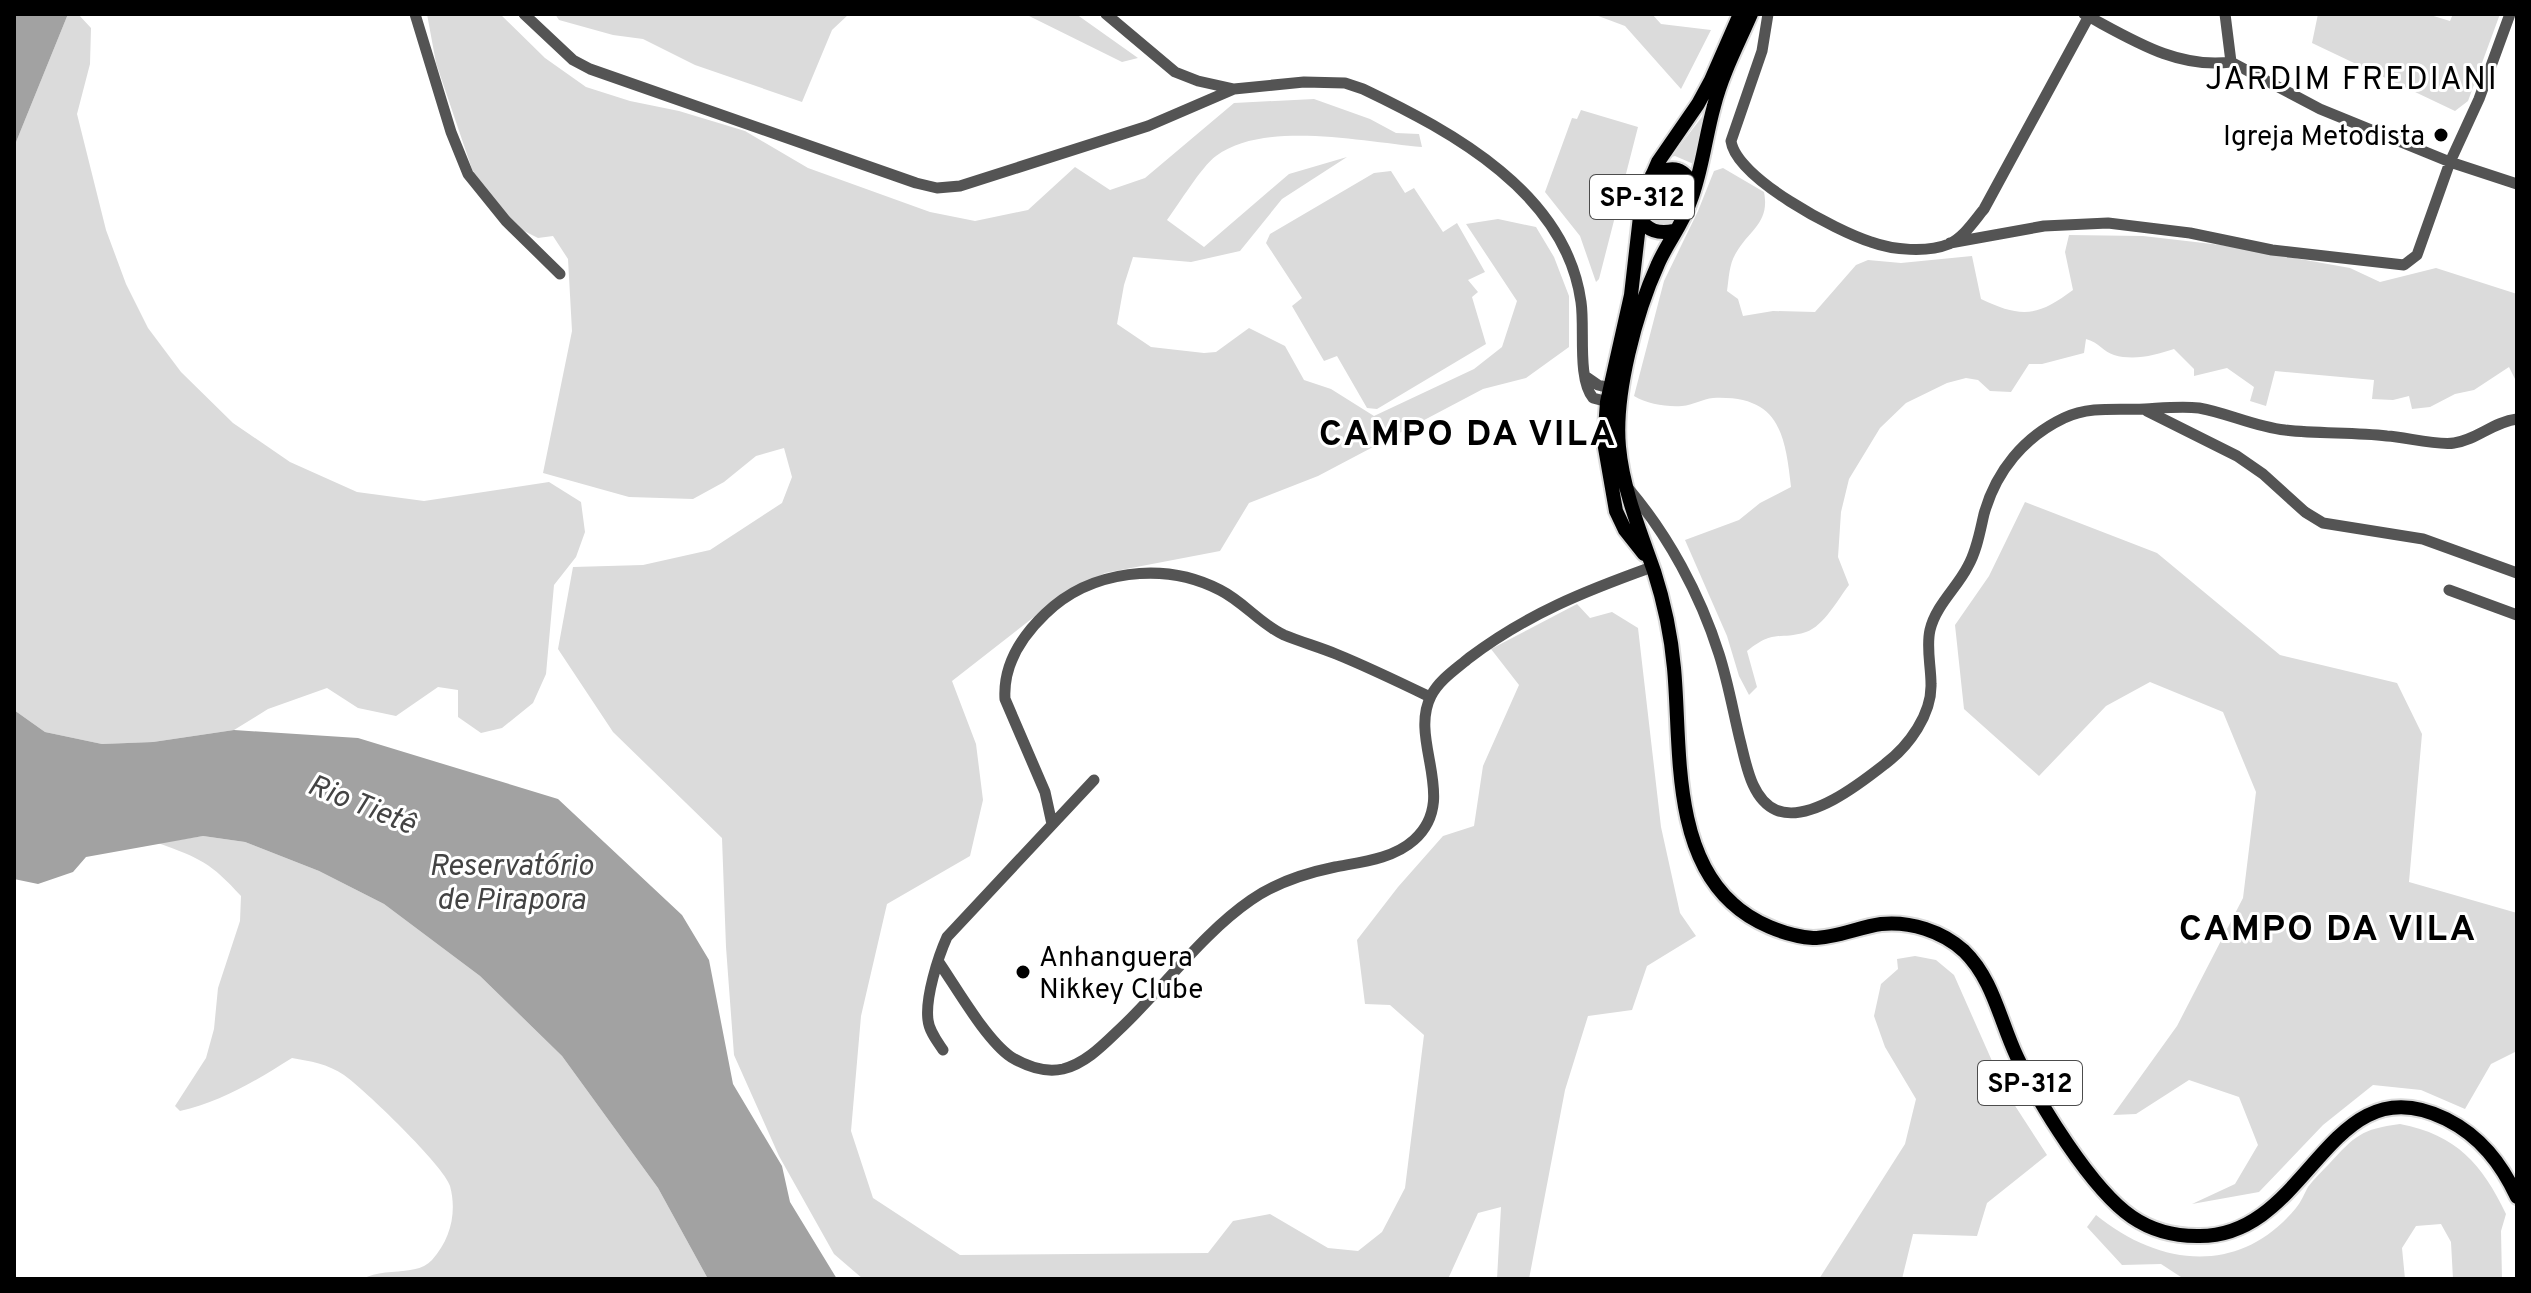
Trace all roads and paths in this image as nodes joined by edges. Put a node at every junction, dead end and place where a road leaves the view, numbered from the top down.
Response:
1 (415, 14) edge
2 (524, 14) edge
3 (1106, 14) edge
4 (1740, 14) edge
5 (1751, 14) edge
6 (1768, 14) edge
7 (2225, 14) edge
8 (2510, 14) edge
9 (2087, 15) edge
10 (2231, 62) junction
11 (1234, 89) junction
12 (2450, 162) junction
13 (1652, 175) junction
14 (2517, 184) edge
15 (1694, 189) junction
16 (1639, 218) junction
17 (1674, 231) junction
18 (1950, 243) junction
19 (560, 274) dead end
20 (1615, 396) junction
21 (2143, 409) junction
22 (2517, 419) edge
23 (1606, 466) junction
24 (1625, 485) junction
25 (1651, 564) junction
26 (2517, 573) edge
27 (2449, 590) dead end
28 (2517, 615) edge
29 (1430, 697) junction
30 (1094, 780) dead end
31 (1052, 824) junction
32 (938, 961) junction
33 (943, 1050) dead end
34 (2517, 1197) edge

1 - 19 street
2 - 11 street
3 - 11 street
4 - 13 main road, SP-312
5 - 15 main road, SP-312
6 - 18 street
7 - 10 street
8 - 12 street
9 - 10 street
9 - 18 street
10 - 12 street
11 - 20 street
12 - 14 street
12 - 18 street
13 - 15 main road
13 - 16 main road, SP-312
15 - 17 main road, SP-312
16 - 17 main road
16 - 20 main road, SP-312
17 - 20 main road, SP-312
20 - 23 main road, SP-312
20 - 24 main road, SP-312
21 - 22 street
21 - 24 street
21 - 26 street
23 - 24 street
23 - 25 main road, SP-312
24 - 25 main road, SP-312
25 - 29 street
25 - 34 main road, SP-312
27 - 28 street
29 - 31 street
29 - 32 street
30 - 31 street
31 - 32 street
32 - 33 street

